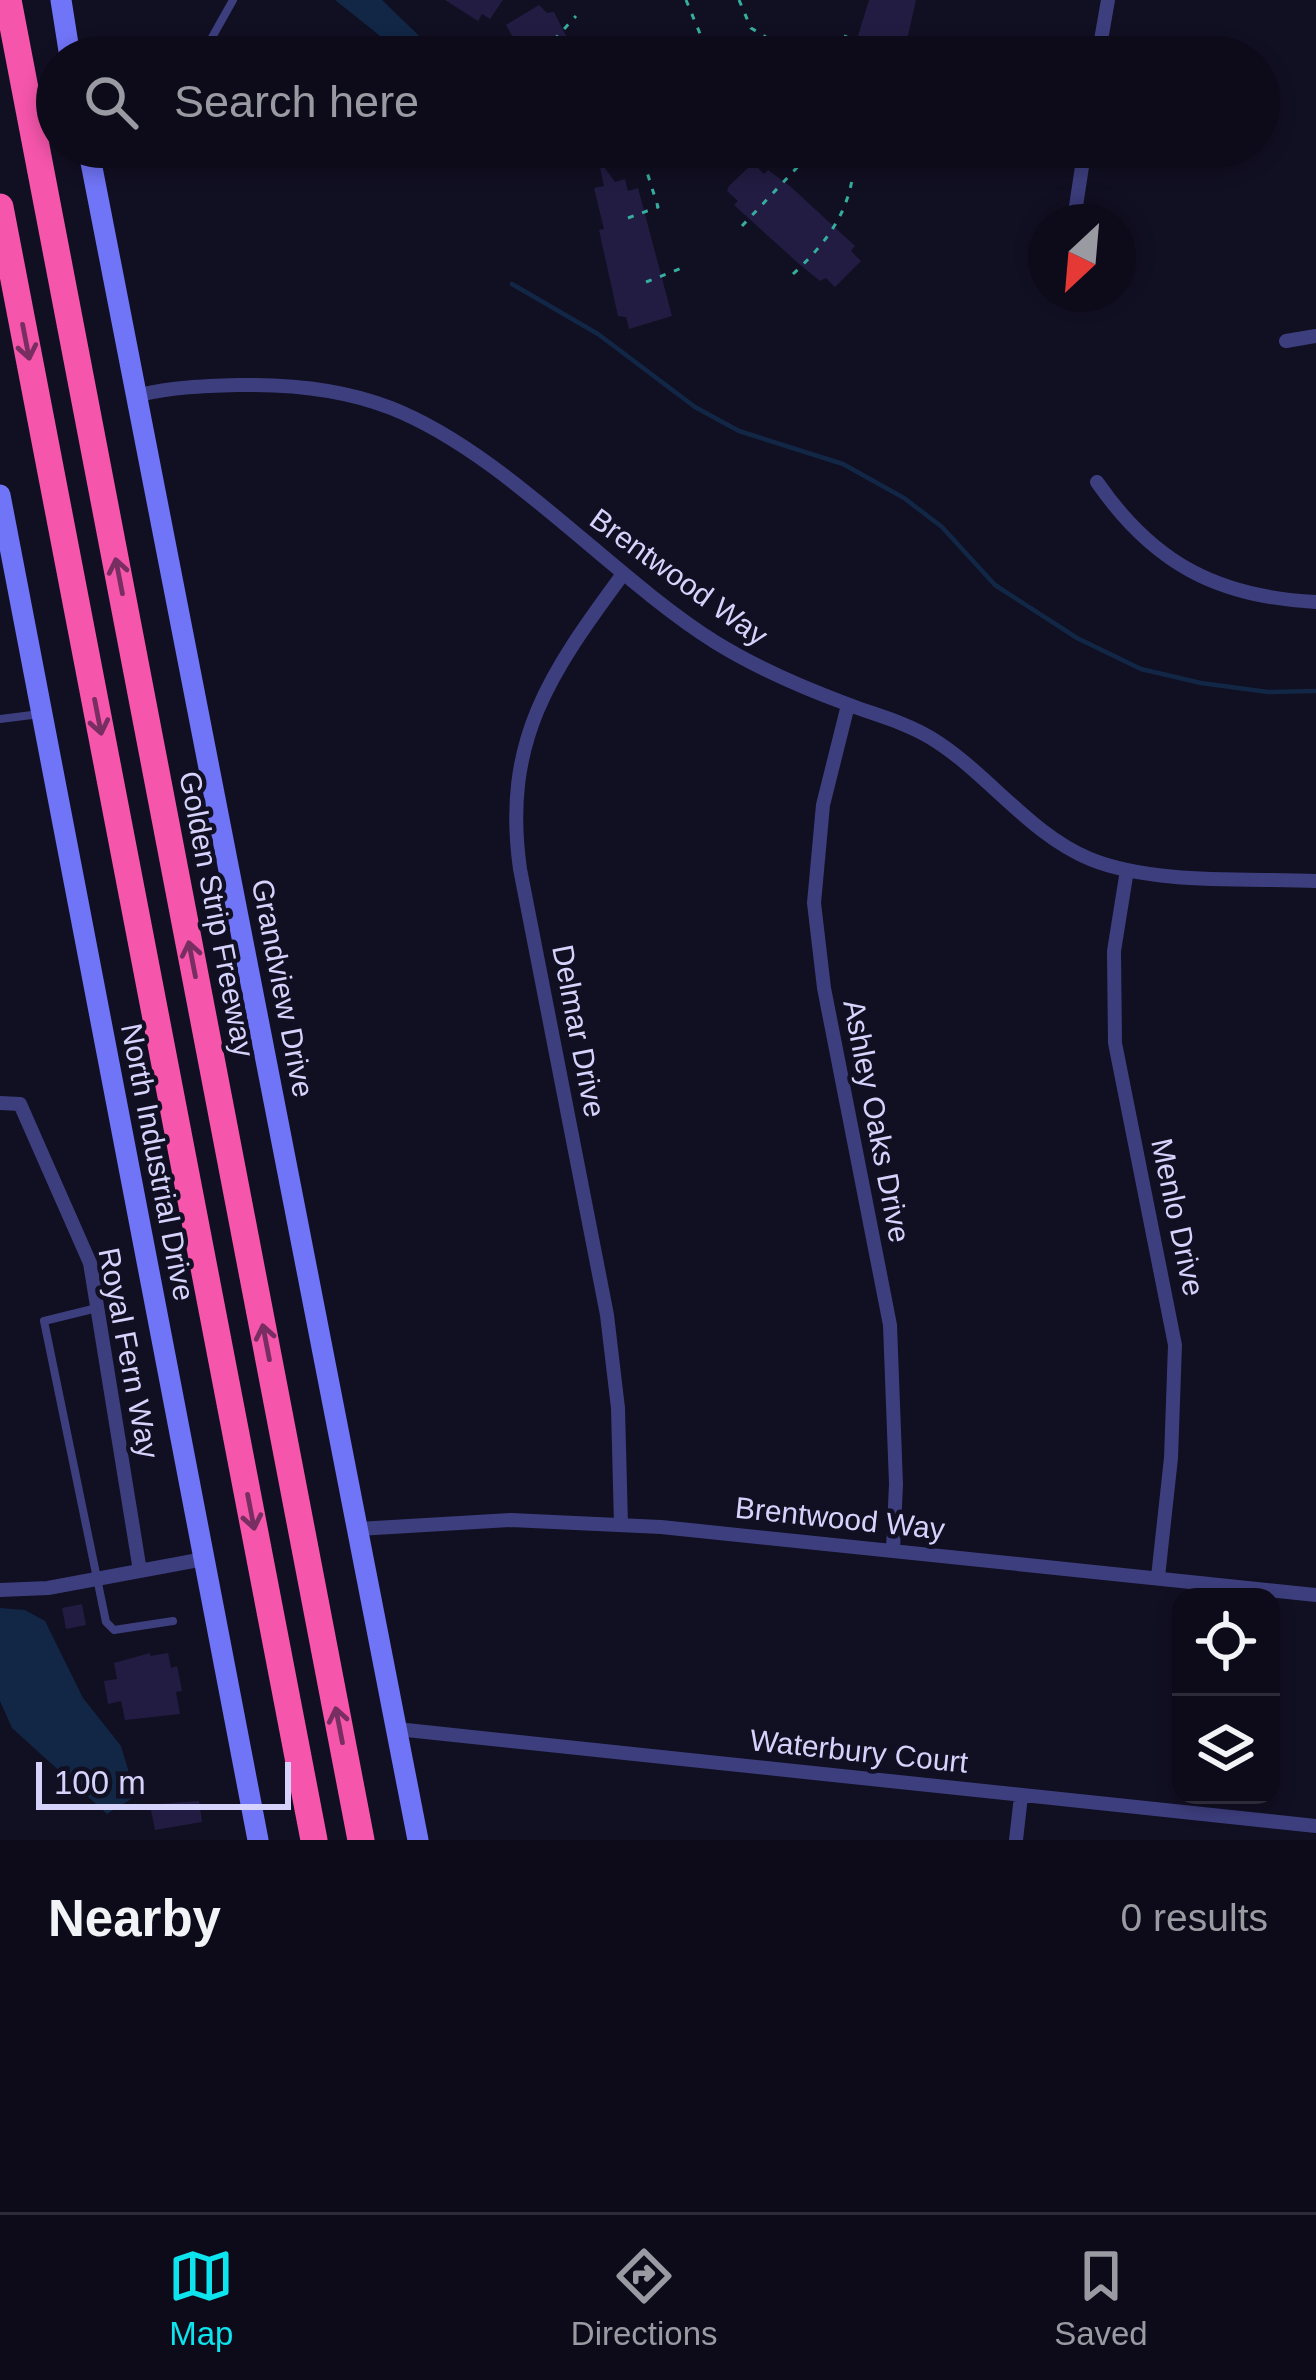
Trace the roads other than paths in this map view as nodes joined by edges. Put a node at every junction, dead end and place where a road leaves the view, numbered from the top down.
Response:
1 (8, 0) edge
2 (62, 0) edge
3 (232, 0) edge
4 (1108, 0) edge
5 (67, 36) edge
6 (213, 36) edge
7 (1102, 36) edge
8 (36, 146) edge
9 (40, 168) edge
10 (92, 168) edge
11 (1081, 168) edge
12 (1076, 204) edge
13 (0, 206) edge
14 (1316, 336) edge
15 (1286, 341) dead end
16 (139, 395) junction
17 (1096, 482) dead end
18 (0, 495) edge
19 (622, 574) junction
20 (1316, 602) edge
21 (848, 705) junction
22 (42, 713) junction
23 (0, 719) edge
24 (1127, 870) junction
25 (1316, 881) edge
26 (0, 1103) edge
27 (97, 1308) junction
28 (621, 1525) junction
29 (358, 1529) junction
30 (893, 1550) junction
31 (204, 1558) junction
32 (140, 1571) junction
33 (1158, 1577) junction
34 (99, 1579) junction
35 (0, 1590) edge
36 (1316, 1595) edge
37 (173, 1621) dead end
38 (397, 1729) junction
39 (1021, 1796) junction
40 (1316, 1826) edge
41 (258, 1840) edge
42 (314, 1840) edge
43 (361, 1840) edge
44 (418, 1840) edge
45 (1016, 1840) edge

8 -> 1 highway, Golden Strip Freeway
2 - 5 street
3 - 6 lane
4 - 7 street
43 -> 9 highway, Golden Strip Freeway
10 - 16 street, Grandview Drive
11 - 12 street
13 -> 42 highway
14 - 15 street
16 - 19 street, Brentwood Way
16 - 29 street, Grandview Drive
17 - 20 street
18 - 22 street, North Industrial Drive
19 - 21 street, Brentwood Way
19 - 28 street, Delmar Drive
21 - 24 street, Brentwood Way
21 - 30 street, Ashley Oaks Drive
22 - 23 lane
22 - 31 street, North Industrial Drive
24 - 25 street, Brentwood Way
24 - 33 street, Menlo Drive
26 - 27 street, Royal Fern Way
27 - 32 street, Royal Fern Way
27 - 34 lane
28 - 29 street, Brentwood Way
28 - 30 street, Brentwood Way
29 - 38 street, Grandview Drive
30 - 33 street, Brentwood Way
31 - 32 street
31 - 41 street, North Industrial Drive
32 - 34 street
33 - 36 street, Brentwood Way
34 - 35 street
34 - 37 lane
38 - 39 street, Waterbury Court
38 - 44 street, Grandview Drive
39 - 40 street, Waterbury Court
39 - 45 street

